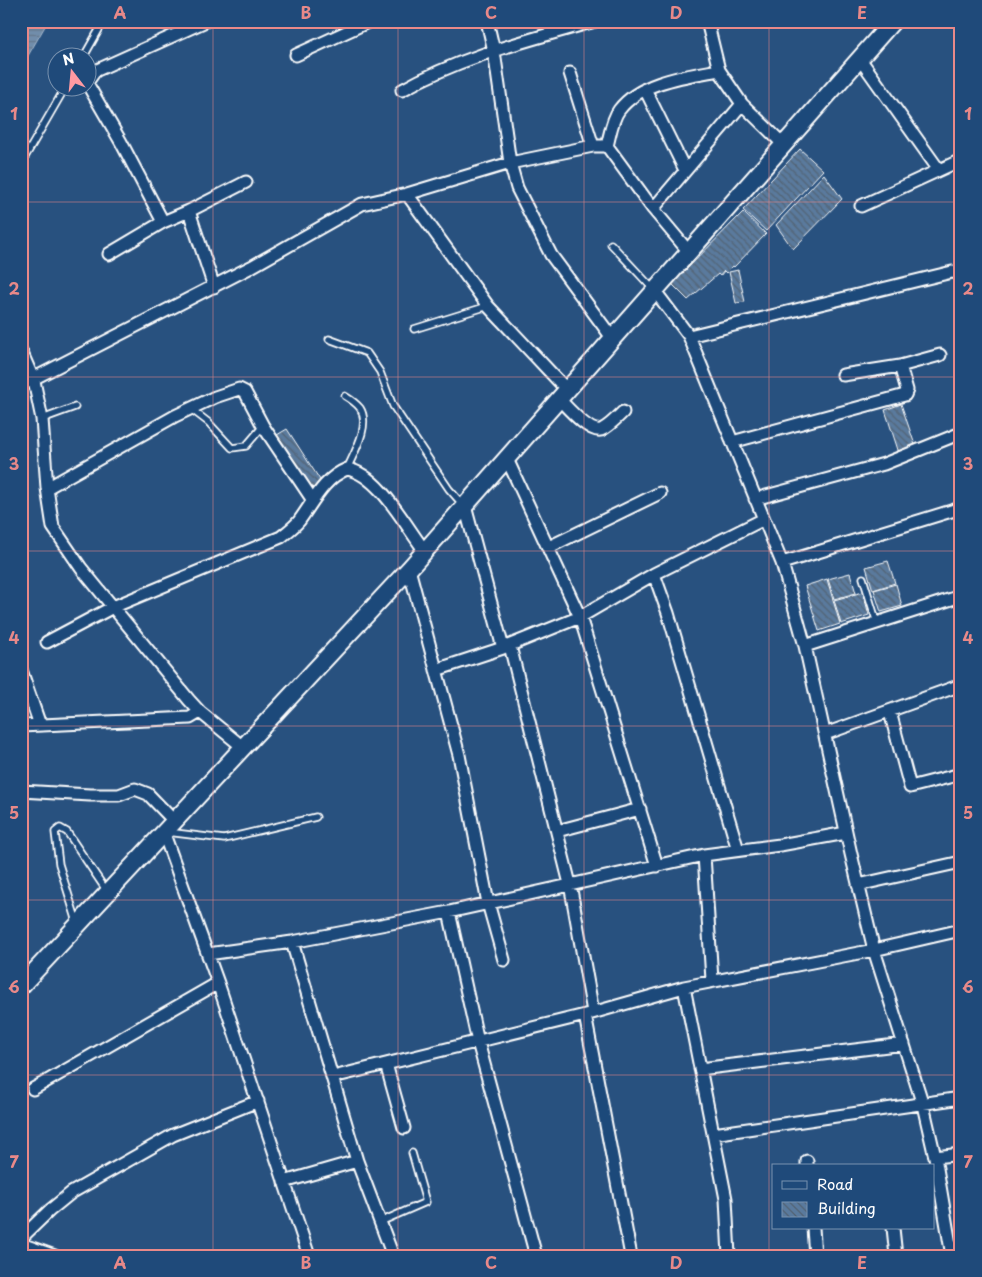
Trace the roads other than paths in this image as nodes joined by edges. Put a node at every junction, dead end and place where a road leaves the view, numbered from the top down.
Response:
1 (104, 21) edge
2 (206, 21) edge
3 (370, 21) edge
4 (487, 21) edge
5 (595, 21) edge
6 (707, 21) edge
7 (893, 21) edge
8 (89, 48) edge
9 (494, 50) junction
10 (296, 55) dead end
11 (860, 59) junction
12 (98, 70) edge
13 (718, 70) junction
14 (570, 73) dead end
15 (645, 89) junction
16 (402, 90) dead end
17 (59, 98) edge
18 (96, 98) edge
19 (742, 104) junction
20 (784, 145) junction
21 (593, 146) junction
22 (606, 146) junction
23 (961, 160) edge
24 (510, 163) junction
25 (21, 164) edge
26 (684, 170) junction
27 (939, 170) junction
28 (246, 182) dead end
29 (407, 194) junction
30 (861, 206) dead end
31 (653, 209) junction
32 (189, 211) junction
33 (163, 222) junction
34 (611, 244) dead end
35 (689, 252) junction
36 (109, 254) dead end
37 (961, 273) edge
38 (214, 286) junction
39 (655, 291) junction
40 (488, 306) junction
41 (414, 329) dead end
42 (689, 336) junction
43 (329, 339) dead end
44 (613, 339) junction
45 (21, 351) edge
46 (940, 355) dead end
47 (900, 366) junction
48 (843, 375) dead end
49 (34, 381) junction
50 (21, 385) edge
51 (563, 395) junction
52 (344, 396) dead end
53 (75, 406) dead end
54 (191, 409) junction
55 (623, 412) dead end
56 (42, 419) junction
57 (263, 426) junction
58 (961, 434) edge
59 (732, 442) junction
60 (507, 459) junction
61 (347, 469) junction
62 (47, 488) junction
63 (660, 493) dead end
64 (312, 499) junction
65 (755, 499) junction
66 (465, 506) junction
67 (961, 508) edge
68 (764, 519) junction
69 (549, 546) junction
70 (425, 551) junction
71 (782, 563) junction
72 (409, 569) junction
73 (654, 574) junction
74 (863, 578) dead end
75 (961, 596) edge
76 (113, 607) junction
77 (580, 617) junction
78 (877, 623) junction
79 (47, 642) dead end
80 (805, 646) junction
81 (507, 647) junction
82 (21, 670) edge
83 (436, 670) junction
84 (961, 685) edge
85 (200, 712) junction
86 (890, 712) junction
87 (40, 725) junction
88 (21, 726) edge
89 (825, 734) junction
90 (244, 748) junction
91 (961, 774) edge
92 (21, 791) edge
93 (640, 809) junction
94 (316, 816) dead end
95 (168, 829) junction
96 (557, 831) junction
97 (846, 833) junction
98 (738, 850) junction
99 (704, 855) junction
100 (961, 862) edge
101 (657, 866) junction
102 (570, 884) junction
103 (858, 885) junction
104 (109, 894) junction
105 (488, 903) junction
106 (449, 912) junction
107 (78, 926) junction
108 (961, 930) edge
109 (292, 942) junction
110 (874, 950) junction
111 (208, 954) junction
112 (504, 960) dead end
113 (712, 980) junction
114 (218, 983) junction
115 (21, 986) edge
116 (684, 987) junction
117 (589, 1014) junction
118 (478, 1042) junction
119 (904, 1044) junction
120 (386, 1064) junction
121 (700, 1069) junction
122 (333, 1078) junction
123 (33, 1089) dead end
124 (961, 1098) edge
125 (258, 1102) junction
126 (922, 1105) junction
127 (404, 1128) dead end
128 (713, 1134) junction
129 (412, 1152) dead end
130 (961, 1154) edge
131 (935, 1157) junction
132 (357, 1161) junction
133 (284, 1182) junction
134 (380, 1222) junction
135 (813, 1230) edge
136 (893, 1230) edge
137 (21, 1238) edge
138 (956, 1242) edge
139 (21, 1244) edge
140 (54, 1256) edge
141 (310, 1256) edge
142 (392, 1256) edge
143 (536, 1256) edge
144 (631, 1256) edge
145 (729, 1256) edge
146 (815, 1256) edge
147 (896, 1256) edge
148 (952, 1256) edge

1 - 8 lane
2 - 12 street
3 - 10 street
4 - 9 street
5 - 9 street
6 - 13 street
7 - 11 street
9 - 16 street
9 - 24 street
11 - 20 street
11 - 27 street
13 - 15 street
13 - 19 street
14 - 21 street
15 - 22 street
15 - 26 street
17 - 25 lane
18 - 33 street
19 - 20 street
19 - 26 street
20 - 35 street
21 - 22 street
21 - 24 street
22 - 31 street
23 - 27 street
24 - 29 street
24 - 44 street
26 - 31 street
27 - 30 street
28 - 32 street
29 - 38 street
29 - 40 street
31 - 35 street
32 - 33 street
32 - 38 street
33 - 36 street
34 - 39 lane
35 - 39 street
37 - 42 street
38 - 49 street
39 - 42 street
39 - 44 street
40 - 41 lane
40 - 51 street
42 - 59 street
43 - 66 lane
44 - 51 street
45 - 49 street
46 - 47 street
47 - 48 street
47 - 59 street
49 - 50 street
49 - 56 street
51 - 55 street
51 - 60 street
52 - 61 lane
53 - 56 lane
54 - 57 lane
54 - 57 street
54 - 62 street
56 - 62 street
57 - 64 street
58 - 65 street
59 - 65 street
60 - 66 street
60 - 69 street
61 - 64 street
61 - 70 street
62 - 76 street
63 - 69 street
64 - 76 street
65 - 68 street
66 - 70 street
66 - 81 street
67 - 71 street
68 - 71 street
68 - 73 street
69 - 77 street
70 - 72 street
71 - 80 street
72 - 83 street
72 - 90 street
73 - 77 street
73 - 98 street
74 - 78 lane
75 - 78 street
76 - 79 street
76 - 85 street
77 - 81 street
77 - 93 street
78 - 80 street
80 - 89 street
81 - 83 street
81 - 96 street
82 - 87 street
83 - 105 street
84 - 86 street
85 - 87 street
85 - 90 street
86 - 89 street
86 - 91 street
87 - 88 street
89 - 97 street
90 - 95 street
92 - 95 street
93 - 96 street
93 - 101 street
94 - 95 lane
95 - 104 street
95 - 111 street
96 - 102 street
97 - 98 street
97 - 103 street
98 - 99 street
99 - 101 street
99 - 113 street
100 - 103 street
101 - 102 street
102 - 105 street
102 - 117 street
103 - 110 street
104 - 107 street
104 - 107 lane
105 - 106 street
105 - 112 street
106 - 109 street
106 - 118 street
107 - 115 street
108 - 110 street
109 - 111 street
109 - 122 street
110 - 113 street
110 - 119 street
111 - 114 street
113 - 116 street
114 - 123 street
114 - 125 street
116 - 117 street
116 - 121 street
117 - 118 street
117 - 144 street
118 - 120 street
118 - 143 street
119 - 121 street
119 - 126 street
120 - 122 street
120 - 127 street
121 - 128 street
122 - 132 street
124 - 126 street
125 - 133 street
125 - 137 street
126 - 128 street
126 - 131 street
128 - 145 street
129 - 134 lane
130 - 131 street
131 - 138 street
132 - 133 street
132 - 134 street
133 - 141 street
134 - 142 street
135 - 146 street
136 - 147 street
138 - 148 street
139 - 140 street

